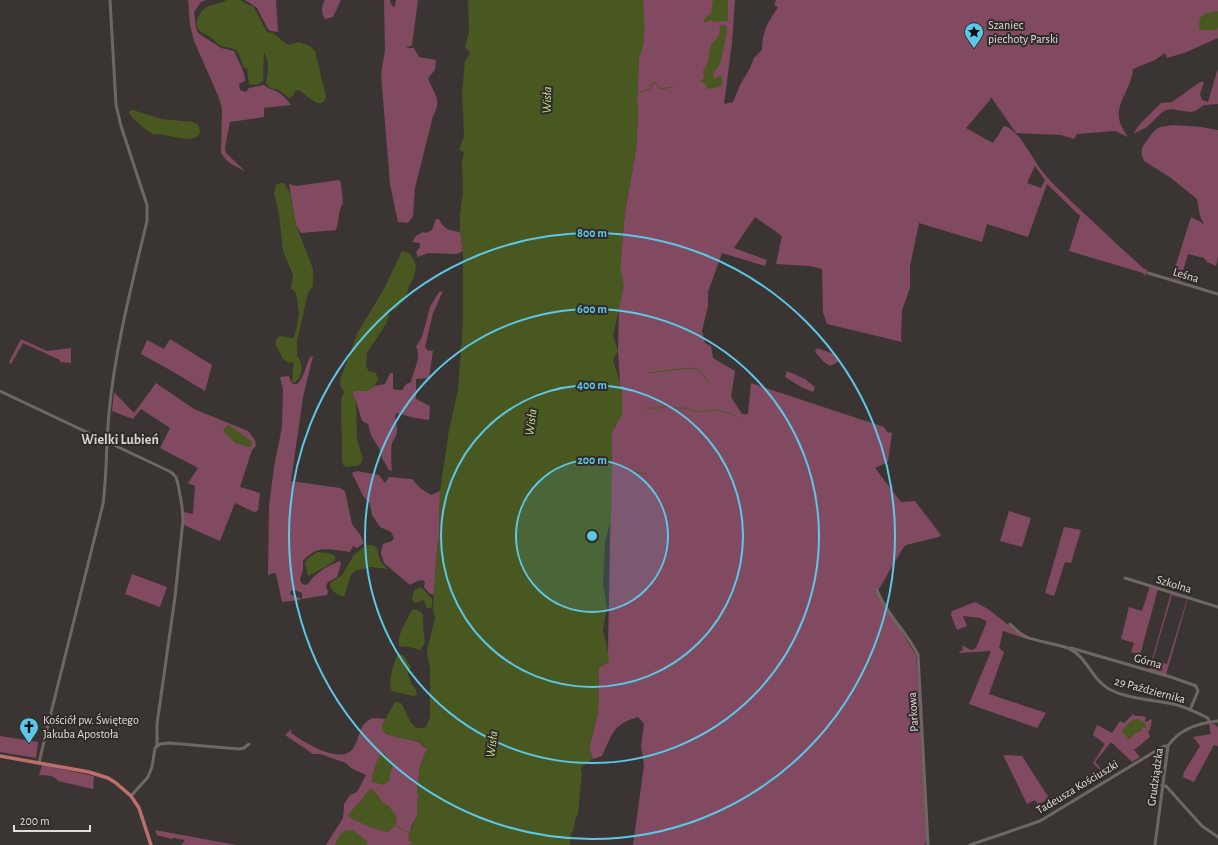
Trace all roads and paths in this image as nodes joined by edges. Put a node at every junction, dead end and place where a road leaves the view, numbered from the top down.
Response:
1 (110, 0) edge
2 (1148, 273) dead end
3 (1218, 294) edge
4 (0, 391) edge
5 (108, 442) junction
6 (1125, 578) dead end
7 (878, 590) dead end
8 (1218, 606) edge
9 (1010, 624) dead end
10 (1070, 649) junction
11 (1190, 710) junction
12 (1209, 722) junction
13 (1218, 722) edge
14 (249, 744) dead end
15 (157, 745) junction
16 (1168, 746) junction
17 (0, 756) edge
18 (39, 763) junction
19 (1162, 786) junction
20 (131, 796) junction
21 (1218, 837) edge
22 (151, 845) edge
23 (928, 845) edge
24 (970, 845) edge
25 (1156, 845) edge

1 - 5 street
2 - 3 street, Leśna
4 - 5 street
5 - 15 street
5 - 18 street
6 - 8 street, Szkolna
7 - 23 street, Parkowa
9 - 10 street, 29 Października
10 - 11 street, 29 Października
10 - 11 street, Górna
11 - 12 street, 29 Października
12 - 13 street, Grudziądzka
12 - 16 street, Grudziądzka
14 - 15 street
15 - 20 street
16 - 19 street, Grudziądzka
16 - 24 street, Tadeusza Kościuszki
17 - 18 main road
18 - 20 main road
19 - 21 street
19 - 25 street, Grudziądzka
20 - 22 main road

